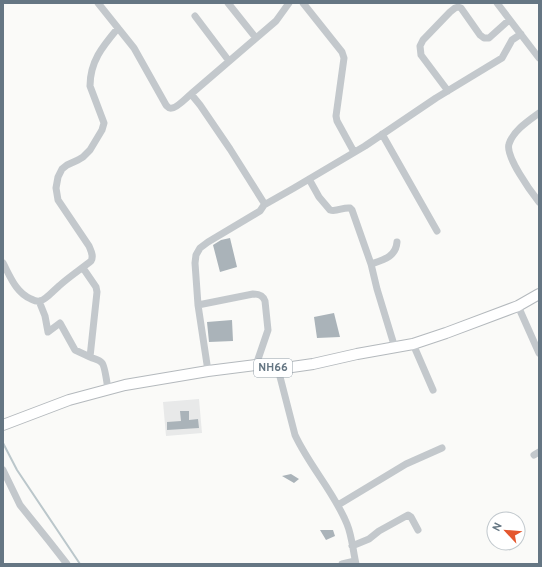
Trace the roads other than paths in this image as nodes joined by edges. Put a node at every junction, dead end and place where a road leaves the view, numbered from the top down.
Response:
1 (98, 3) edge
2 (228, 3) edge
3 (289, 3) edge
4 (303, 3) edge
5 (497, 3) edge
6 (195, 16) dead end
7 (509, 20) junction
8 (118, 28) junction
9 (521, 34) junction
10 (256, 38) junction
11 (539, 58) edge
12 (230, 61) junction
13 (448, 91) junction
14 (191, 94) junction
15 (539, 113) edge
16 (382, 134) junction
17 (354, 152) junction
18 (309, 179) junction
19 (539, 202) edge
20 (264, 206) junction
21 (437, 231) dead end
22 (397, 242) dead end
23 (3, 263) edge
24 (371, 264) junction
25 (83, 268) junction
26 (539, 294) edge
27 (39, 301) junction
28 (198, 305) junction
29 (518, 306) junction
30 (414, 344) junction
31 (395, 348) junction
32 (539, 353) edge
33 (90, 357) junction
34 (256, 365) junction
35 (278, 369) junction
36 (208, 371) junction
37 (108, 389) junction
38 (433, 390) dead end
39 (3, 425) edge
40 (442, 448) dead end
41 (3, 470) edge
42 (338, 505) junction
43 (418, 530) dead end
44 (352, 546) junction
45 (356, 562) edge
46 (67, 564) edge
47 (342, 564) edge

1 - 8 street
2 - 10 street
3 - 10 street
4 - 17 street
5 - 7 street
6 - 12 street
7 - 9 street
7 - 13 street
8 - 14 street
8 - 25 street
9 - 11 street
9 - 13 street
10 - 12 street
12 - 14 street
13 - 16 street
14 - 20 street
15 - 19 street
16 - 17 street
16 - 21 street
17 - 18 street
18 - 20 street
18 - 24 street
20 - 28 street
22 - 24 street
23 - 27 street
24 - 31 street
25 - 27 street
25 - 33 street
26 - 29 highway, NH66 / NH66
27 - 33 street
28 - 34 street
28 - 36 street
29 - 30 highway, NH66 / NH66
29 - 32 street
30 - 31 highway, NH66 / NH66
30 - 38 street
31 - 35 highway, NH66 / NH66
33 - 37 street
34 - 35 highway, NH66 / NH66
34 - 36 highway, NH66 / NH66
35 - 42 street
36 - 37 highway, NH66 / NH66
37 - 39 highway, NH66 / NH66
40 - 42 street
41 - 46 street
42 - 44 street
43 - 44 street
44 - 45 street
45 - 47 street

